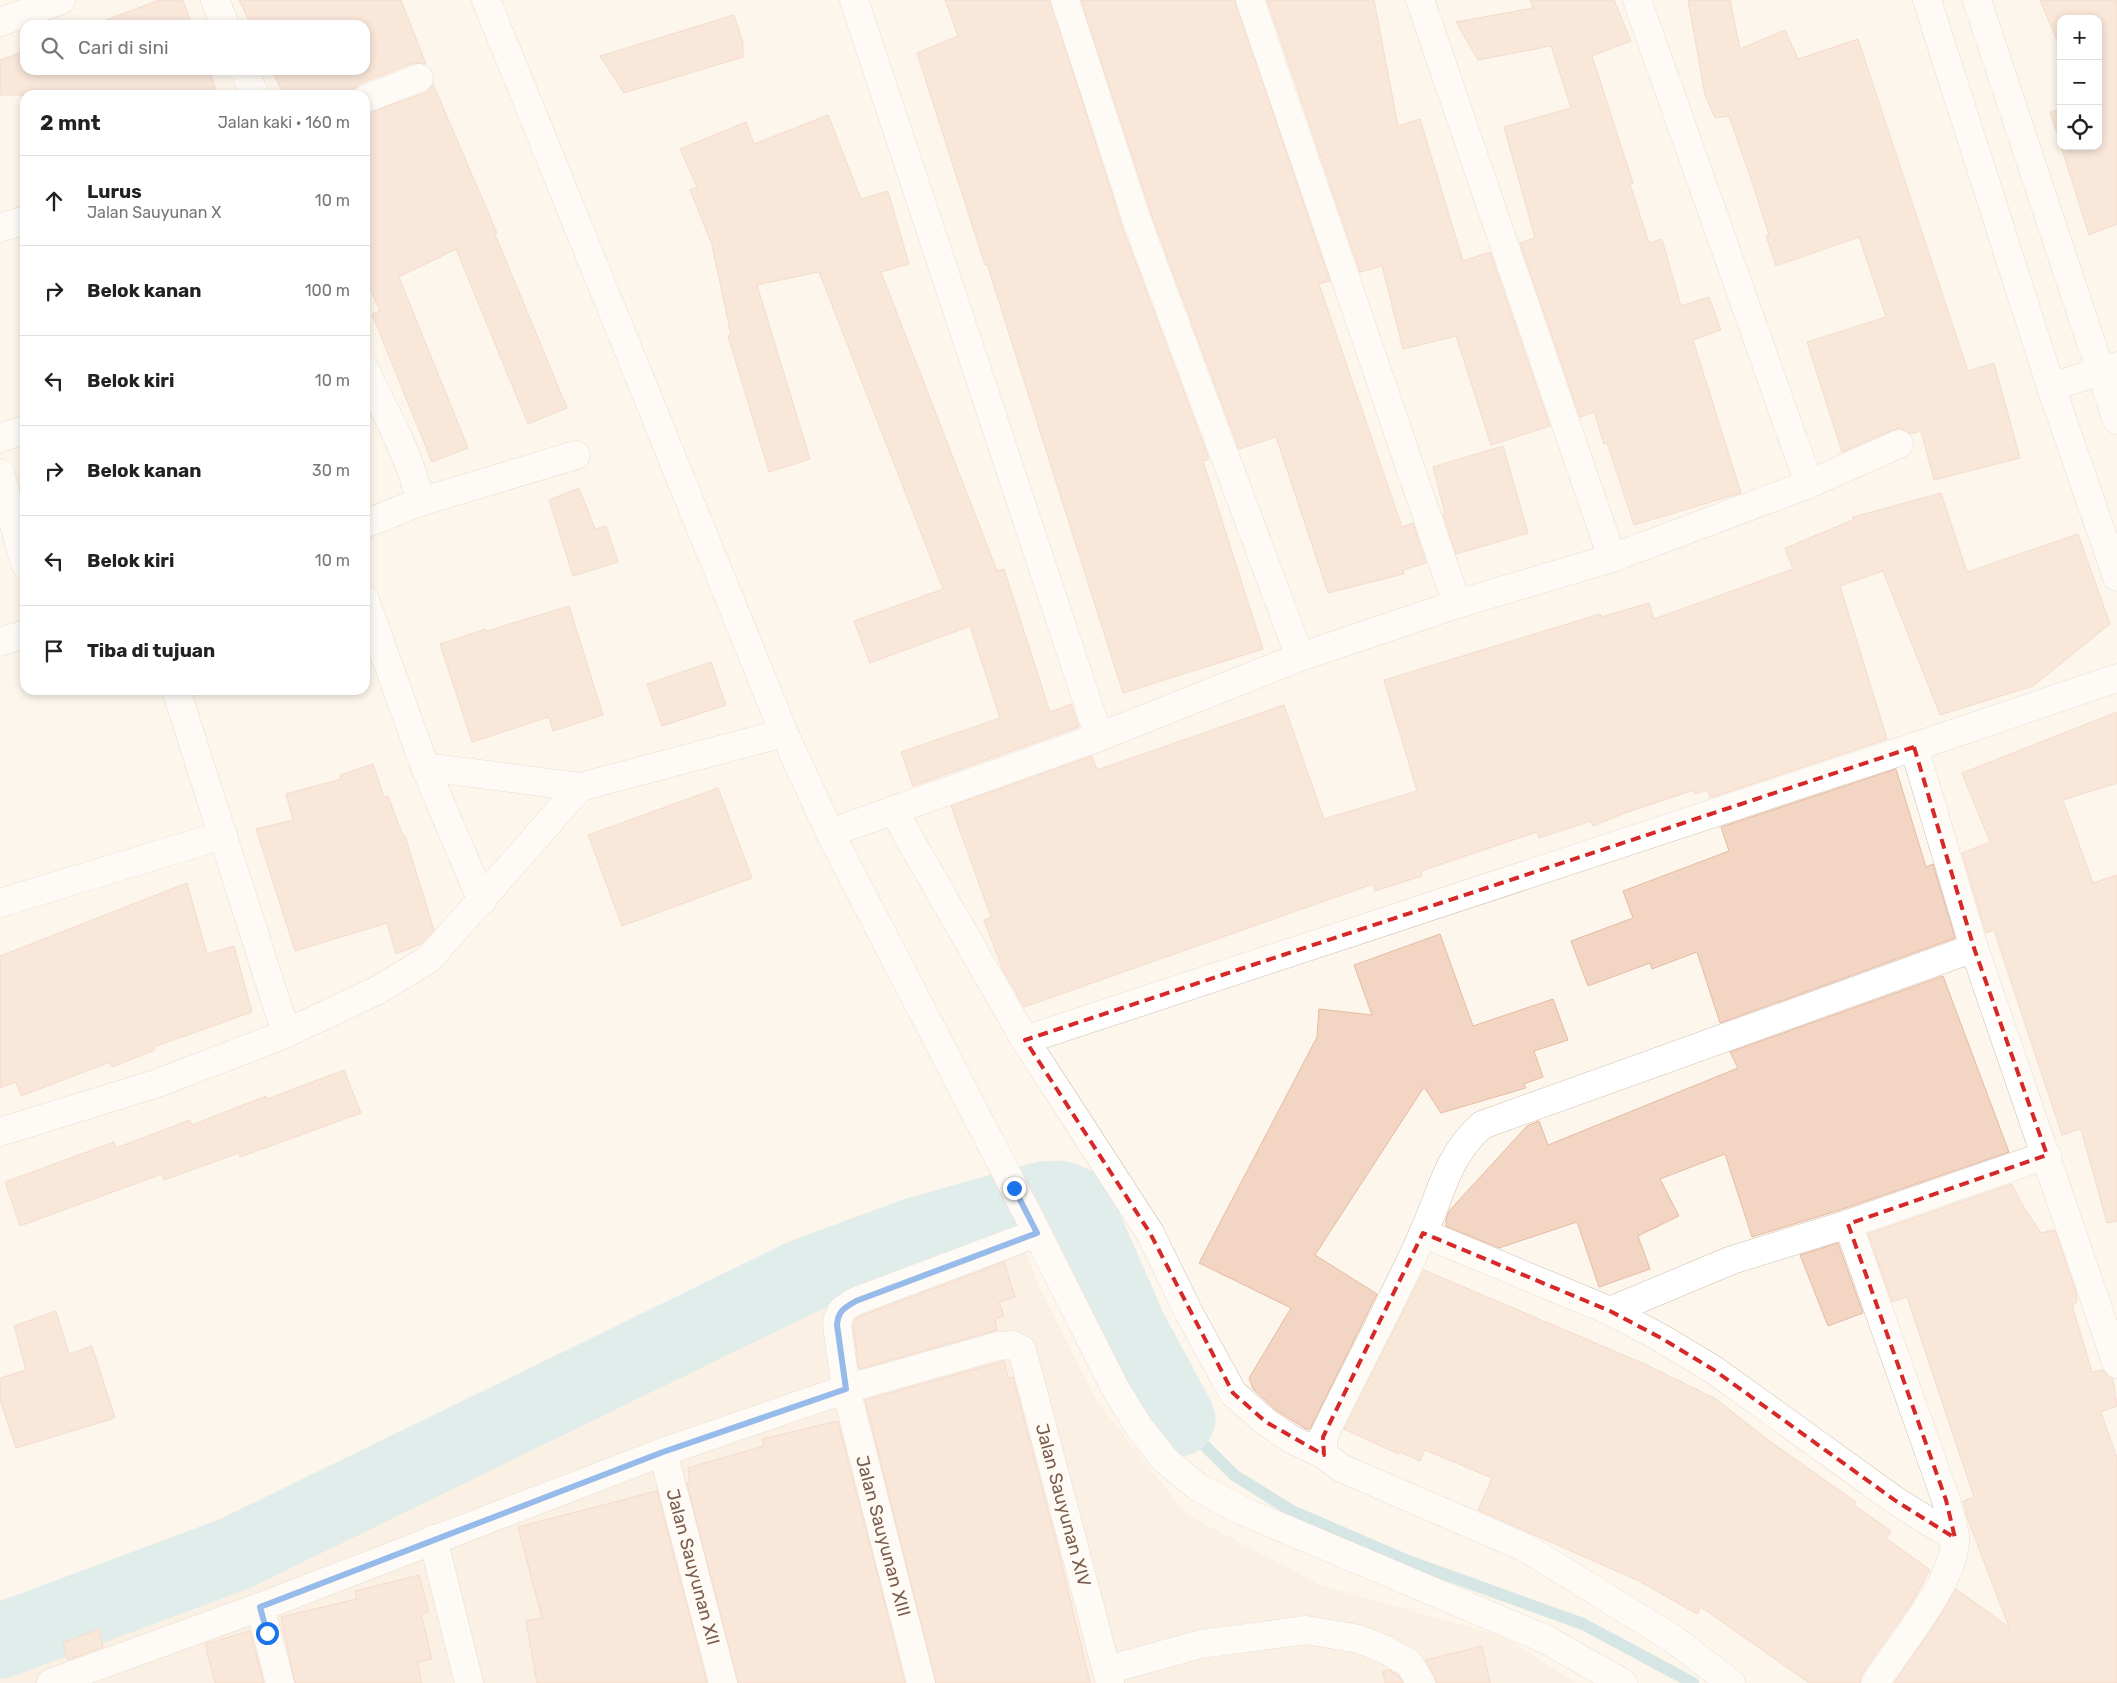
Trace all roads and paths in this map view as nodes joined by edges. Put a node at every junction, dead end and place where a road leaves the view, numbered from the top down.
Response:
1 (61, 0) edge
2 (215, 0) edge
3 (486, 0) edge
4 (854, 0) edge
5 (1065, 0) edge
6 (1250, 0) edge
7 (1420, 0) edge
8 (1637, 0) edge
9 (1926, 0) edge
10 (1977, 0) edge
11 (223, 20) edge
12 (0, 22) edge
13 (246, 75) edge
14 (419, 78) dead end
15 (253, 90) edge
16 (370, 98) edge
17 (20, 222) edge
18 (0, 228) edge
19 (2108, 368) edge
20 (370, 381) edge
21 (2051, 387) junction
22 (2117, 420) edge
23 (20, 432) edge
24 (0, 438) edge
25 (1898, 444) dead end
26 (576, 455) dead end
27 (0, 472) edge
28 (1809, 484) junction
29 (420, 502) junction
30 (370, 522) edge
31 (20, 546) edge
32 (1612, 558) junction
33 (2117, 576) edge
34 (1457, 604) junction
35 (370, 614) edge
36 (20, 636) edge
37 (0, 642) edge
38 (1300, 657) junction
39 (2117, 678) edge
40 (178, 695) edge
41 (784, 733) junction
42 (1099, 736) junction
43 (1914, 747) junction
44 (425, 767) junction
45 (580, 787) junction
46 (893, 810) junction
47 (830, 834) junction
48 (223, 835) junction
49 (482, 901) junction
50 (0, 903) edge
51 (1974, 948) junction
52 (286, 1033) junction
53 (1025, 1040) junction
54 (0, 1132) edge
55 (2046, 1154) junction
56 (1032, 1223) junction
57 (1848, 1224) junction
58 (1423, 1233) junction
59 (1610, 1311) junction
60 (2117, 1364) edge
61 (846, 1389) junction
62 (663, 1452) junction
63 (1324, 1455) junction
64 (1955, 1538) junction
65 (432, 1539) junction
66 (260, 1607) junction
67 (1108, 1676) edge
68 (51, 1683) edge
69 (280, 1683) edge
70 (469, 1683) edge
71 (723, 1683) edge
72 (921, 1683) edge
73 (1421, 1683) edge
74 (1623, 1683) edge
75 (1732, 1683) edge
76 (1875, 1683) edge

1 - 12 street
2 - 11 street
3 - 41 street
4 - 42 street
5 - 38 street
6 - 34 street
7 - 32 street
8 - 28 street
9 - 21 street
10 - 19 street
13 - 15 street
14 - 16 street
17 - 18 street
19 - 21 street
19 - 22 street
20 - 29 street
21 - 33 street
23 - 24 street
25 - 28 street
26 - 29 street
27 - 31 street
28 - 32 street
29 - 30 street
32 - 34 street
34 - 38 street
35 - 44 street
36 - 37 street
38 - 42 street
39 - 43 street
40 - 48 street
41 - 45 street
41 - 47 street
42 - 46 street
43 - 51 street
43 - 53 street
44 - 45 street
44 - 49 street
45 - 49 street
46 - 47 street
46 - 53 street
47 - 56 street
48 - 50 street
48 - 52 street
49 - 52 street
51 - 55 street
51 - 58 street
52 - 54 street
53 - 63 street
55 - 57 street
55 - 60 street
56 - 61 street, Jalan Sauyunan XIII
56 - 74 street
57 - 59 street
57 - 64 street
58 - 59 street
58 - 63 street
59 - 64 street
61 - 62 street
61 - 67 street, Jalan Sauyunan XIV
61 - 72 street, Jalan Sauyunan XIII
62 - 65 street
62 - 71 street, Jalan Sauyunan XII
63 - 75 street
64 - 76 street
65 - 66 street
65 - 70 street
66 - 68 street
66 - 69 street
67 - 73 street

